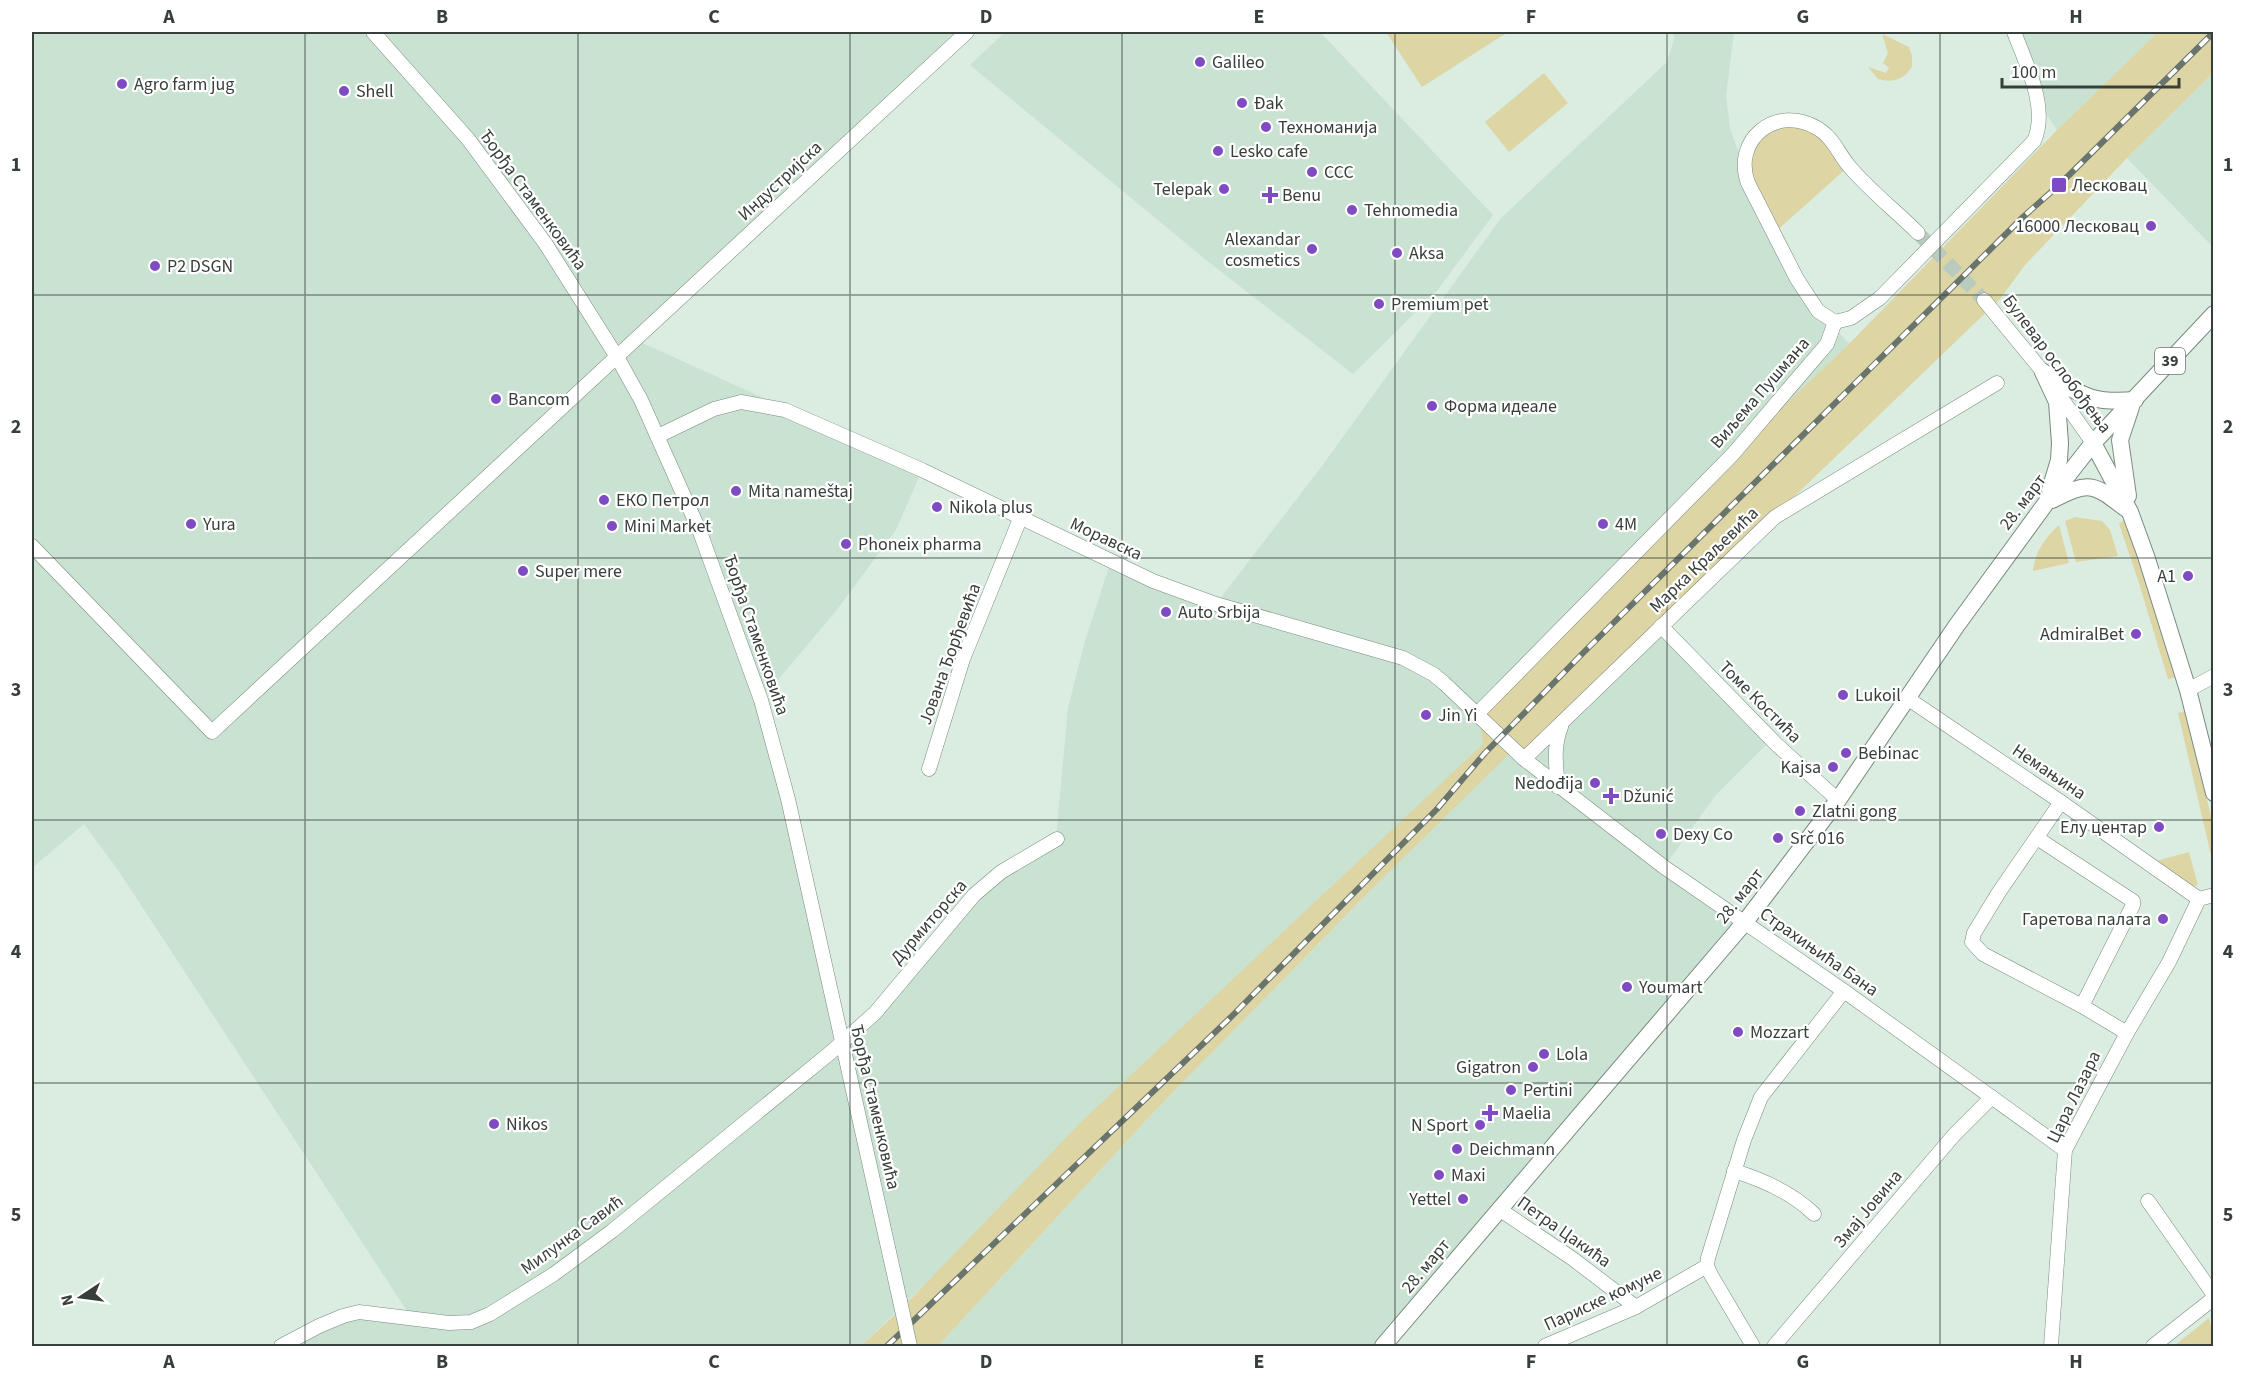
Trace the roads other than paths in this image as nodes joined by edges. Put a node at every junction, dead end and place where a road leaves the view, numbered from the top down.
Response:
1 (373, 32) edge
2 (967, 32) edge
3 (2014, 32) edge
4 (1918, 233) tunnel mouth
5 (1984, 300) tunnel mouth
6 (2214, 314) edge
7 (1835, 322) junction
8 (617, 357) junction
9 (2043, 372) junction
10 (1997, 383) dead end
11 (2135, 400) junction
12 (658, 436) junction
13 (2093, 443) junction
14 (2046, 503) junction
15 (2130, 512) junction
16 (1020, 519) junction
17 (32, 546) edge
18 (1661, 626) junction
19 (2214, 676) edge
20 (2188, 690) junction
21 (1907, 698) junction
22 (1478, 714) junction
23 (1563, 722) junction
24 (1524, 759) junction
25 (929, 769) dead end
26 (1558, 787) junction
27 (2214, 793) edge
28 (1838, 800) junction
29 (2061, 802) junction
30 (2037, 838) junction
31 (1056, 839) dead end
32 (2214, 895) edge
33 (2199, 899) junction
34 (1745, 922) junction
35 (1844, 991) junction
36 (2082, 1006) junction
37 (2127, 1033) junction
38 (842, 1043) junction
39 (1992, 1097) junction
40 (2065, 1150) junction
41 (1734, 1171) junction
42 (2148, 1202) dead end
43 (1499, 1209) junction
44 (1814, 1214) dead end
45 (1707, 1266) junction
46 (2214, 1297) edge
47 (1636, 1307) junction
48 (281, 1347) edge
49 (910, 1347) edge
50 (1383, 1347) edge
51 (1545, 1347) edge
52 (1753, 1347) edge
53 (1774, 1347) edge
54 (2051, 1347) edge
55 (2153, 1347) edge

1 - 8 street, Ђорђа Стаменковића
2 - 8 street, Индустријска
3 - 7 street
4 - 7 street
5 - 9 street, Булевар ослобођења
6 - 11 main road, 39
7 - 22 street, Виљема Пушмана
8 - 12 street, Ђорђа Стаменковића
8 - 17 street, Индустријска
9 - 11 main road
9 - 13 street, Булевар ослобођења
9 - 14 main road
10 - 18 street, Марка Краљевића
11 - 13 main road, 39
11 - 15 main road
12 - 16 street, Моравска
12 - 38 street, Ђорђа Стаменковића
13 - 14 main road, 28. март
13 - 15 main road, Булевар ослобођења
14 - 15 main road
14 - 21 main road, 28. март
15 - 20 main road, Булевар ослобођења
16 - 22 street, Моравска
16 - 25 street, Јована Ђорђевића
18 - 23 street, Марка Краљевића
18 - 28 street, Томе Костића
19 - 20 street
20 - 27 main road, Булевар ослобођења
21 - 28 main road, 28. март
21 - 29 street, Немањина
22 - 24 street, Моравска
23 - 24 street, Марка Краљевића
23 - 26 street
24 - 26 street, Страхињића Бана
26 - 34 street, Страхињића Бана
28 - 34 main road, 28. март
29 - 30 street
29 - 33 street, Немањина
30 - 36 street
30 - 36 street
31 - 38 street, Дурмиторска
32 - 33 street
33 - 37 street, Цара Лазара
34 - 35 street, Страхињића Бана
34 - 43 main road, 28. март
35 - 39 street, Страхињића Бана
35 - 41 street
36 - 37 street
37 - 40 street, Цара Лазара
38 - 48 street, Милунка Савић
38 - 49 street, Ђорђа Стаменковића, bridge
39 - 40 street, Страхињића Бана
39 - 53 street, Змај Јовина
40 - 54 street, Цара Лазара
41 - 44 street
41 - 45 street
42 - 46 street
43 - 47 street, Петра Цакића
43 - 50 main road, 28. март
45 - 47 street, Париске комуне
45 - 52 street
46 - 55 street
47 - 51 street, Париске комуне

